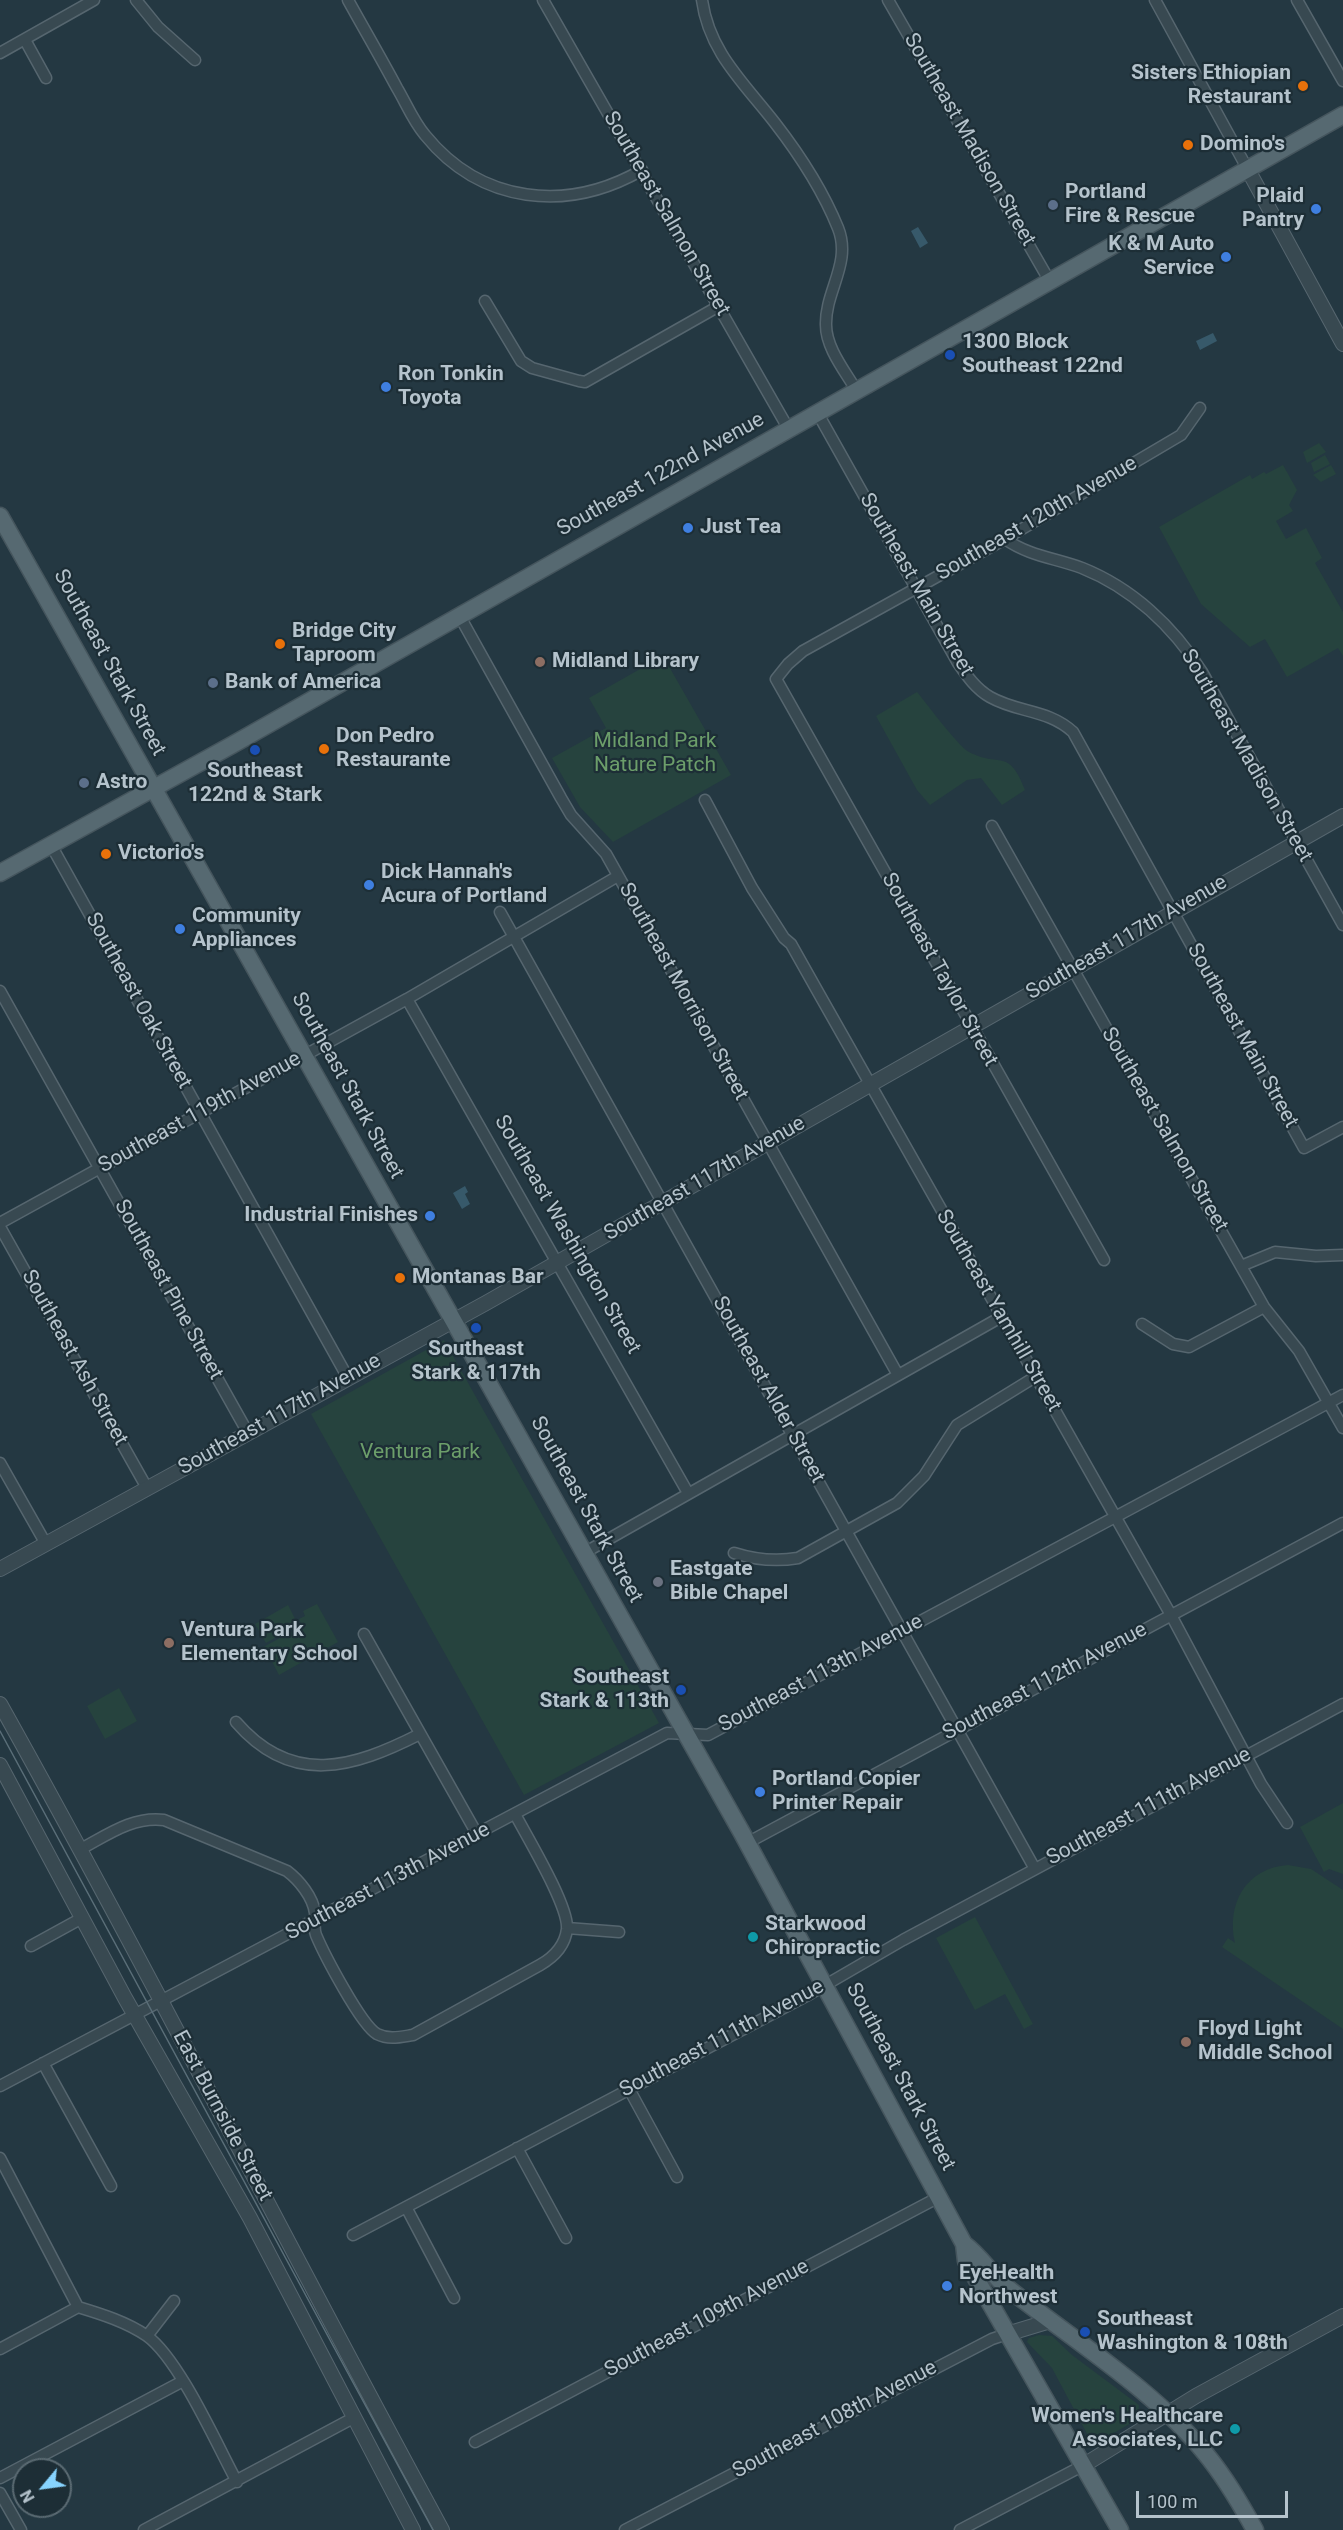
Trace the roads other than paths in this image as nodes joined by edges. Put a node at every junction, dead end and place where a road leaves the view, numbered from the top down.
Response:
1 (94, 0) edge
2 (136, 0) edge
3 (348, 0) edge
4 (543, 0) edge
5 (702, 0) edge
6 (888, 0) edge
7 (1155, 0) edge
8 (1297, 0) edge
9 (24, 40) junction
10 (0, 53) edge
11 (195, 60) dead end
12 (46, 78) dead end
13 (1343, 81) edge
14 (1343, 115) edge
15 (1248, 168) junction
16 (642, 171) junction
17 (1049, 280) junction
18 (485, 301) dead end
19 (719, 306) junction
20 (1343, 344) edge
21 (856, 390) junction
22 (1200, 408) dead end
23 (817, 412) junction
24 (788, 428) junction
25 (0, 516) edge
26 (1005, 539) junction
27 (916, 588) junction
28 (459, 615) junction
29 (776, 679) joint
30 (154, 788) junction
31 (705, 800) dead end
32 (1343, 816) edge
33 (992, 826) dead end
34 (1296, 843) junction
35 (51, 845) junction
36 (0, 873) edge
37 (618, 876) junction
38 (500, 912) dead end
39 (1173, 912) junction
40 (1343, 925) edge
41 (513, 936) junction
42 (1072, 970) junction
43 (0, 991) edge
44 (407, 999) junction
45 (970, 1028) junction
46 (304, 1056) junction
47 (869, 1085) junction
48 (201, 1113) junction
49 (1343, 1127) edge
50 (766, 1144) junction
51 (100, 1169) junction
52 (662, 1203) junction
53 (0, 1225) edge
54 (1343, 1255) edge
55 (1104, 1260) dead end
56 (556, 1263) junction
57 (1241, 1266) junction
58 (1264, 1307) junction
59 (1001, 1317) junction
60 (454, 1321) junction
61 (1142, 1324) dead end
62 (898, 1375) junction
63 (1035, 1377) junction
64 (348, 1378) junction
65 (1343, 1395) edge
66 (1329, 1403) junction
67 (1343, 1428) edge
68 (248, 1433) junction
69 (793, 1434) junction
70 (0, 1463) edge
71 (147, 1488) junction
72 (688, 1493) junction
73 (1116, 1517) junction
74 (1343, 1523) edge
75 (847, 1532) junction
76 (46, 1544) junction
77 (584, 1553) junction
78 (734, 1553) dead end
79 (0, 1569) edge
80 (1171, 1615) junction
81 (903, 1630) junction
82 (364, 1634) dead end
83 (0, 1704) edge
84 (1343, 1704) edge
85 (236, 1722) dead end
86 (958, 1728) junction
87 (420, 1734) junction
88 (687, 1734) junction
89 (1247, 1754) junction
90 (0, 1765) edge
91 (515, 1814) junction
92 (1287, 1823) dead end
93 (477, 1834) junction
94 (747, 1842) junction
95 (79, 1850) junction
96 (1035, 1869) junction
97 (82, 1918) junction
98 (315, 1920) junction
99 (567, 1928) junction
100 (619, 1932) dead end
101 (31, 1946) dead end
102 (824, 1984) junction
103 (161, 2002) junction
104 (135, 2016) junction
105 (43, 2063) junction
106 (0, 2086) edge
107 (629, 2089) junction
108 (517, 2148) junction
109 (0, 2158) edge
110 (677, 2177) dead end
111 (111, 2186) dead end
112 (939, 2197) junction
113 (406, 2207) junction
114 (353, 2235) dead end
115 (566, 2238) dead end
116 (964, 2244) junction
117 (453, 2298) dead end
118 (174, 2301) dead end
119 (78, 2307) junction
120 (1343, 2316) edge
121 (1050, 2321) junction
122 (1007, 2334) junction
123 (147, 2336) junction
124 (0, 2349) edge
125 (183, 2381) junction
126 (1166, 2414) junction
127 (355, 2417) junction
128 (475, 2442) dead end
129 (1084, 2465) junction
130 (0, 2478) edge
131 (237, 2482) junction
132 (0, 2493) edge
133 (21, 2530) edge
134 (144, 2530) edge
135 (413, 2530) edge
136 (441, 2530) edge
137 (625, 2530) edge
138 (960, 2530) edge
139 (1120, 2530) edge
140 (1255, 2530) edge

1 - 9 street
2 - 11 street
3 - 16 street
4 - 16 street, Southeast Salmon Street
5 - 21 street
6 - 17 street, Southeast Madison Street
7 - 15 street
8 - 13 street
9 - 10 street
9 - 12 street
14 - 15 main road, Southeast 122nd Avenue
15 - 17 main road, Southeast 122nd Avenue
15 - 20 street
16 - 19 street, Southeast Salmon Street
17 - 21 main road, Southeast 122nd Avenue
18 - 19 street
19 - 24 street, Southeast Salmon Street
21 - 23 main road, Southeast 122nd Avenue
22 - 26 street, Southeast 120th Avenue
23 - 24 main road, Southeast 122nd Avenue
23 - 27 street, Southeast Main Street
24 - 28 main road, Southeast 122nd Avenue
25 - 30 main road, Southeast Stark Street
26 - 27 street, Southeast 120th Avenue
26 - 34 street, Southeast Madison Street
27 - 29 street, Southeast 120th Avenue
27 - 39 street, Southeast Main Street
28 - 30 main road, Southeast 122nd Avenue
28 - 37 street, Southeast Morrison Street
29 - 45 street, Southeast Taylor Street
30 - 35 main road, Southeast 122nd Avenue
30 - 46 main road, Southeast Stark Street
31 - 47 street, Southeast Yamhill Street
32 - 34 street, Southeast 117th Avenue
33 - 42 street, Southeast Salmon Street
34 - 39 street, Southeast 117th Avenue
34 - 40 street, Southeast Madison Street
35 - 36 main road, Southeast 122nd Avenue
35 - 48 street, Southeast Oak Street
37 - 41 street, Southeast 119th Avenue
37 - 50 street, Southeast Morrison Street
38 - 41 street, Southeast Alder Street
39 - 42 street, Southeast 117th Avenue
39 - 49 street, Southeast Main Street
41 - 44 street, Southeast 119th Avenue
41 - 52 street, Southeast Alder Street
42 - 45 street, Southeast 117th Avenue
42 - 57 street, Southeast Salmon Street
43 - 51 street, Southeast Pine Street
44 - 46 street, Southeast 119th Avenue
44 - 56 street, Southeast Washington Street
45 - 47 street, Southeast 117th Avenue
45 - 55 street, Southeast Taylor Street
46 - 48 street, Southeast 119th Avenue
46 - 60 main road, Southeast Stark Street
47 - 50 street, Southeast 117th Avenue
47 - 59 street, Southeast Yamhill Street
48 - 51 street, Southeast 119th Avenue
48 - 64 street, Southeast Oak Street
50 - 52 street, Southeast 117th Avenue
50 - 62 street, Southeast Morrison Street
51 - 53 street, Southeast 119th Avenue
51 - 68 street, Southeast Pine Street
52 - 56 street, Southeast 117th Avenue
52 - 69 street, Southeast Alder Street
53 - 71 street, Southeast Ash Street
54 - 57 street
56 - 60 street, Southeast 117th Avenue
56 - 72 street, Southeast Washington Street
57 - 58 street, Southeast Salmon Street
58 - 61 street
58 - 66 street, Southeast Salmon Street
59 - 62 street
59 - 63 street, Southeast Yamhill Street
60 - 64 street, Southeast 117th Avenue
60 - 77 main road, Southeast Stark Street
62 - 69 street
63 - 73 street, Southeast Yamhill Street
63 - 75 street
64 - 68 street, Southeast 117th Avenue
65 - 66 street, Southeast 113th Avenue
66 - 67 street, Southeast Salmon Street
66 - 73 street, Southeast 113th Avenue
68 - 71 street, Southeast 117th Avenue
69 - 72 street
69 - 75 street, Southeast Alder Street
70 - 76 street
71 - 76 street, Southeast 117th Avenue
72 - 77 street
73 - 80 street, Southeast Yamhill Street
73 - 81 street, Southeast 113th Avenue
74 - 80 street, Southeast 112th Avenue
75 - 78 street
75 - 81 street, Southeast Alder Street
76 - 79 street, Southeast 117th Avenue
77 - 88 main road, Southeast Stark Street
80 - 86 street, Southeast 112th Avenue
80 - 89 street, Southeast Yamhill Street
81 - 86 street, Southeast Alder Street
81 - 88 street, Southeast 113th Avenue
82 - 87 street
83 - 95 street, East Burnside Street
84 - 89 street, Southeast 111th Avenue
85 - 87 street
86 - 94 street, Southeast 112th Avenue
86 - 96 street, Southeast Alder Street
87 - 93 street
88 - 91 street, Southeast 113th Avenue
88 - 94 main road, Southeast Stark Street
89 - 92 street, Southeast Yamhill Street
89 - 96 street, Southeast 111th Avenue
90 - 97 street, East Burnside Street
91 - 93 street, Southeast 113th Avenue
91 - 99 street
93 - 98 street, Southeast 113th Avenue
94 - 102 main road, Southeast Stark Street
95 - 98 street
95 - 103 street, East Burnside Street
96 - 102 street, Southeast 111th Avenue
97 - 101 street
97 - 104 street, East Burnside Street
98 - 99 street
98 - 103 street, Southeast 113th Avenue
99 - 100 street
102 - 107 street, Southeast 111th Avenue
102 - 112 main road, Southeast Stark Street
103 - 104 street, Southeast 113th Avenue
103 - 136 street, East Burnside Street
104 - 105 street, Southeast 113th Avenue
104 - 127 street, East Burnside Street
105 - 106 street, Southeast 113th Avenue
105 - 111 street
107 - 108 street, Southeast 111th Avenue
107 - 110 street
108 - 113 street, Southeast 111th Avenue
108 - 115 street
109 - 119 street
112 - 116 main road, Southeast Stark Street
112 - 128 street, Southeast 109th Avenue
113 - 114 street, Southeast 111th Avenue
113 - 117 street
116 - 121 main road
116 - 122 main road, Southeast Stark Street
118 - 123 street
119 - 123 street
119 - 124 street
120 - 126 street
121 - 122 street, Southeast 108th Avenue
121 - 126 main road
122 - 129 main road, Southeast Stark Street
122 - 137 street, Southeast 108th Avenue
123 - 125 street
125 - 130 street
125 - 131 street
126 - 129 street
126 - 140 main road
127 - 131 street
127 - 135 street, East Burnside Street
129 - 138 street
129 - 139 main road, Southeast Stark Street
131 - 134 street
132 - 133 street

